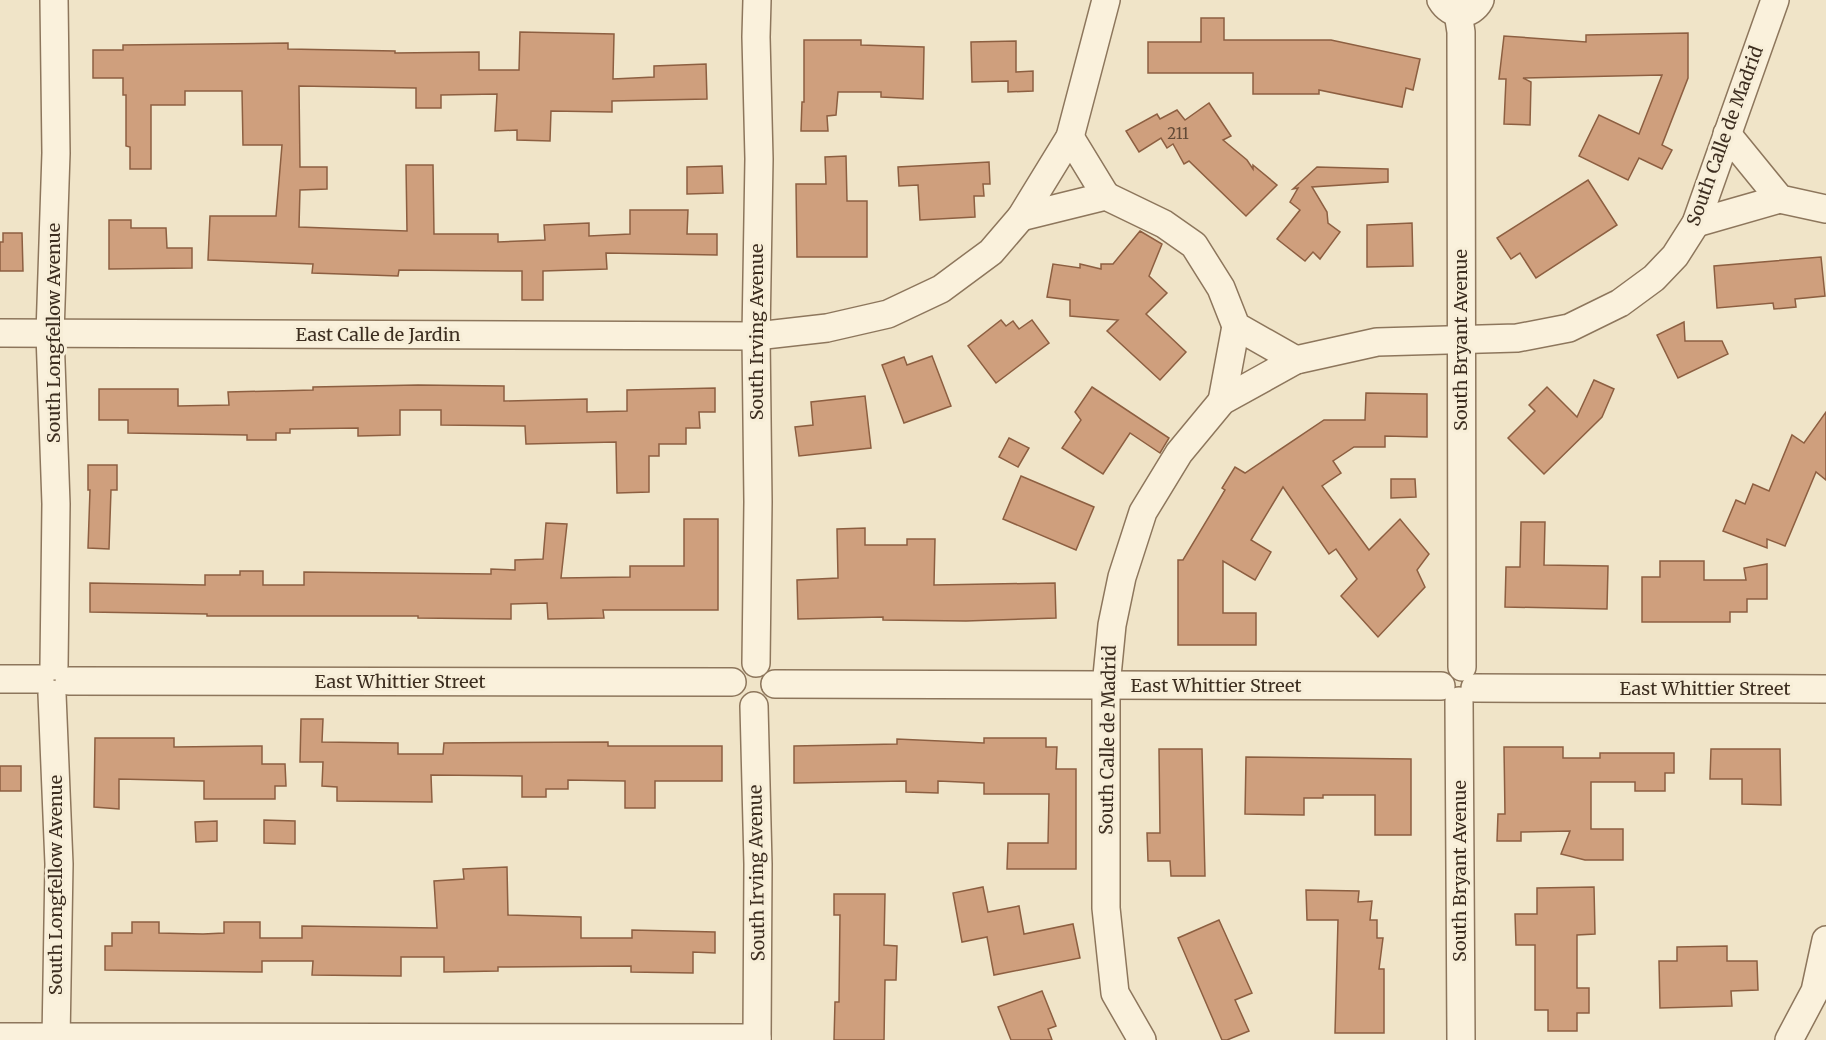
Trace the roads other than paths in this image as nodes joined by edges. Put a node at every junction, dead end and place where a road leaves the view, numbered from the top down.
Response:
1 (54, 0) edge
2 (755, 0) edge
3 (1106, 0) edge
4 (1774, 0) edge
5 (1460, 4) edge
6 (1727, 134) junction
7 (1070, 137) junction
8 (1106, 196) junction
9 (1780, 199) junction
10 (1826, 209) edge
11 (1021, 217) junction
12 (1696, 224) junction
13 (1236, 326) junction
14 (0, 333) edge
15 (50, 334) junction
16 (756, 336) junction
17 (1461, 340) junction
18 (1296, 360) junction
19 (1222, 401) junction
20 (756, 663) junction
21 (0, 679) edge
22 (54, 680) junction
23 (732, 682) junction
24 (774, 684) junction
25 (1459, 685) junction
26 (1106, 686) junction
27 (1826, 689) edge
28 (754, 706) junction
29 (1826, 940) edge
30 (0, 1038) edge
31 (56, 1039) edge
32 (757, 1039) edge
33 (1142, 1040) edge
34 (1461, 1040) edge
35 (1789, 1040) edge

1 - 15 street, South Longfellow Avenue
2 - 16 street, South Irving Avenue
3 - 7 street, East Calle de Jardin
4 - 6 street, South Calle de Madrid
5 - 17 street, South Bryant Avenue
6 - 9 street
6 - 12 street, South Calle de Madrid
7 - 8 street
7 - 11 street, East Calle de Jardin
8 - 11 street
8 - 13 street
9 - 10 street
9 - 12 street
11 - 16 street, East Calle de Jardin
12 - 17 street, South Calle de Madrid
13 - 18 street
13 - 19 street
14 - 15 street, East Calle de Jardin
15 - 16 street, East Calle de Jardin
15 - 22 street, South Longfellow Avenue
16 - 20 street, South Irving Avenue
17 - 18 street, South Calle de Madrid
17 - 25 street, South Bryant Avenue
18 - 19 street, South Calle de Madrid
19 - 26 street, South Calle de Madrid
20 - 23 street
20 - 24 street
21 - 22 street, East Whittier Street
22 - 23 street, East Whittier Street
22 - 31 street, South Longfellow Avenue
23 - 28 street
24 - 26 street, East Whittier Street
24 - 28 street
25 - 26 street, East Whittier Street
25 - 27 street, East Whittier Street
25 - 34 street, South Bryant Avenue
26 - 33 street, South Calle de Madrid
28 - 32 street, South Irving Avenue
29 - 35 street
30 - 31 street
31 - 32 street

